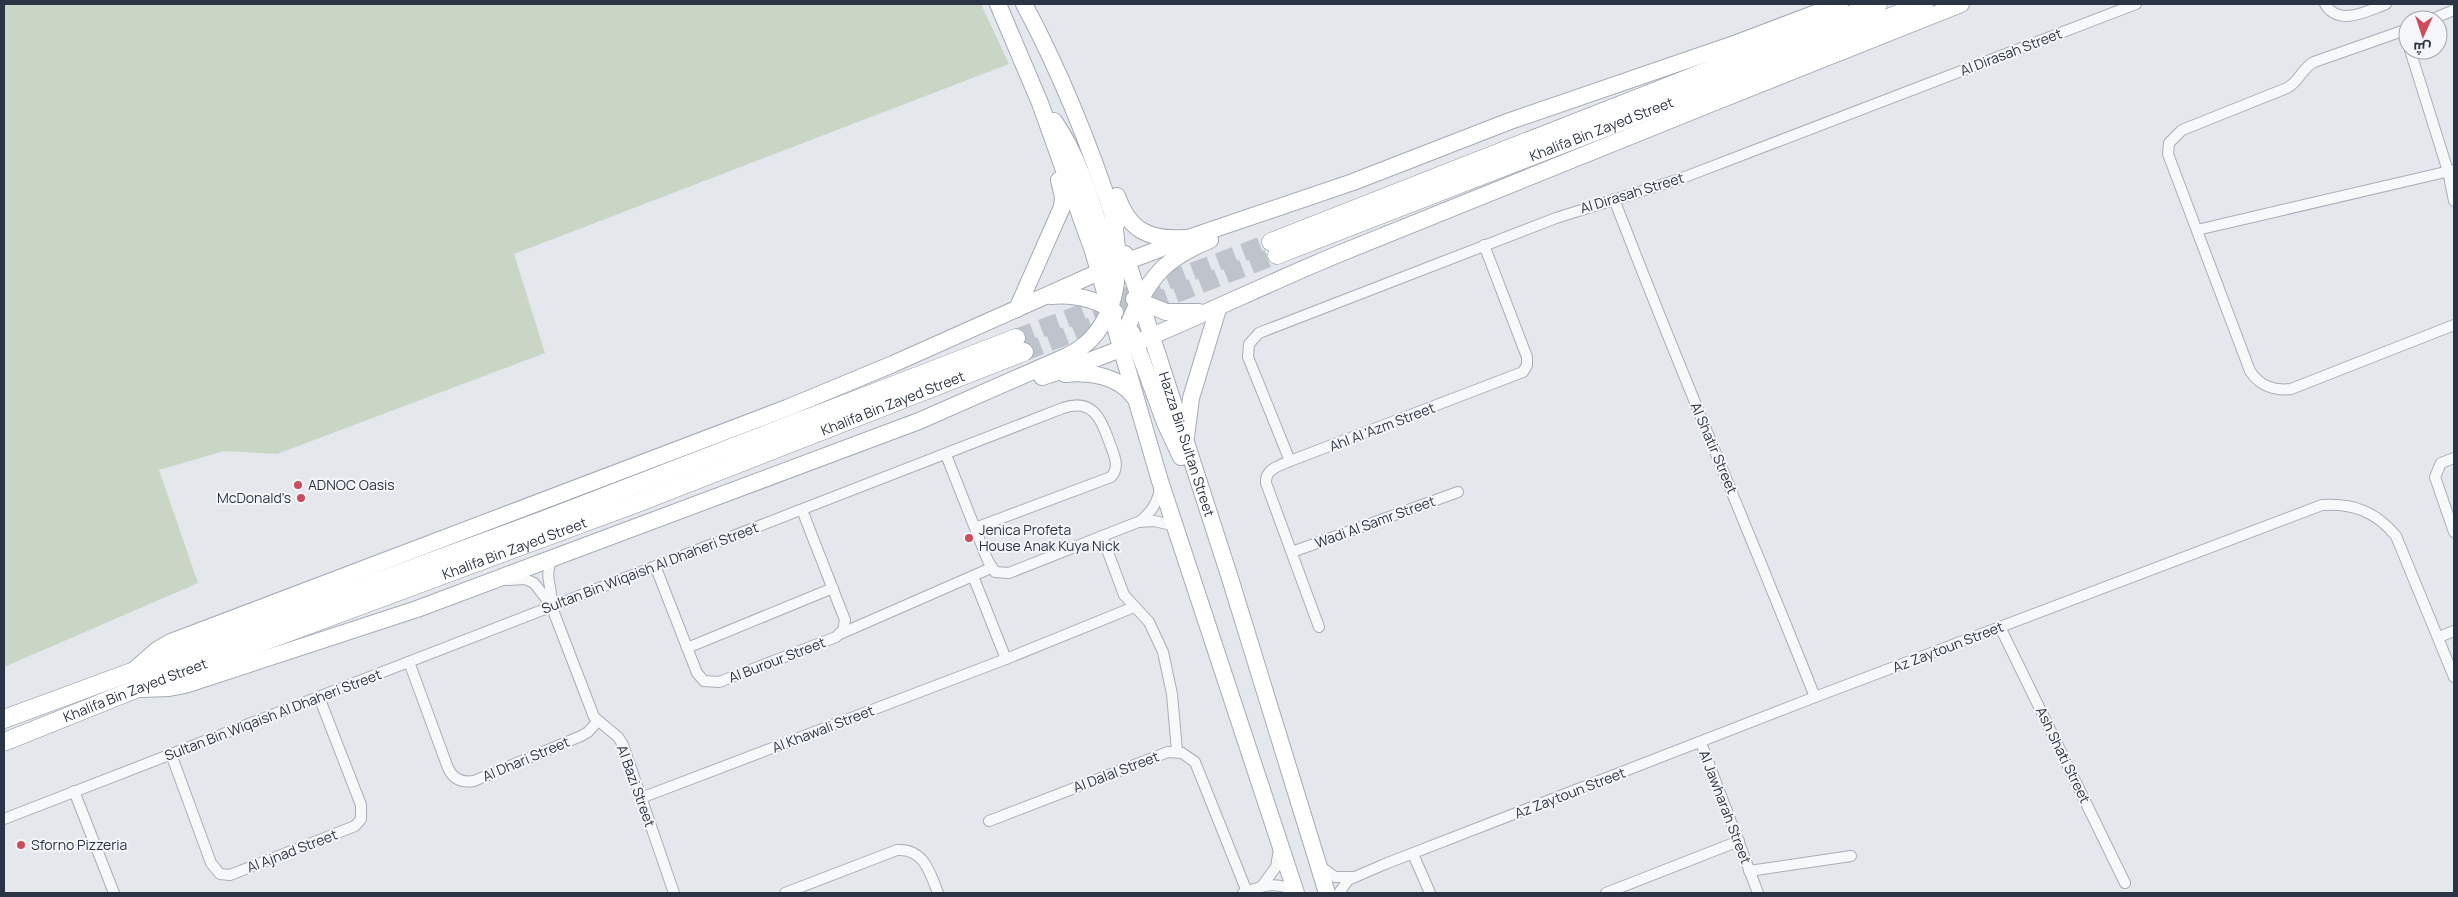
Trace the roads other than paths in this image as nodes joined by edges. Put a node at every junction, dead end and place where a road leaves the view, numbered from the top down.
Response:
1 (998, 4) edge
2 (1024, 4) edge
3 (1840, 4) edge
4 (1878, 4) edge
5 (1924, 4) edge
6 (1961, 4) edge
7 (2136, 4) edge
8 (2325, 4) edge
9 (2386, 4) edge
10 (2398, 33) edge
11 (2413, 60) edge
12 (1040, 103) junction
13 (1076, 111) junction
14 (2451, 170) edge
15 (1353, 182) junction
16 (1614, 199) junction
17 (2454, 201) edge
18 (2197, 230) junction
19 (1191, 237) junction
20 (1484, 245) junction
21 (1115, 270) junction
22 (1042, 298) junction
23 (1140, 302) junction
24 (1110, 309) junction
25 (1017, 310) junction
26 (1214, 310) junction
27 (2454, 325) edge
28 (1128, 326) junction
29 (1136, 342) junction
30 (976, 397) junction
31 (1138, 402) junction
32 (1185, 444) junction
33 (946, 455) junction
34 (2454, 458) edge
35 (1290, 461) junction
36 (1160, 481) junction
37 (1199, 486) junction
38 (1458, 492) dead end
39 (802, 510) junction
40 (1138, 522) junction
41 (1176, 526) junction
42 (975, 528) junction
43 (2454, 532) edge
44 (1102, 536) junction
45 (1292, 552) junction
46 (552, 558) junction
47 (656, 568) junction
48 (991, 568) junction
49 (973, 576) junction
50 (500, 578) junction
51 (833, 588) junction
52 (551, 605) junction
53 (1134, 607) junction
54 (2000, 627) junction
55 (1319, 628) dead end
56 (2454, 632) edge
57 (840, 634) junction
58 (2439, 637) junction
59 (687, 648) junction
60 (1006, 660) junction
61 (409, 662) junction
62 (133, 670) junction
63 (2454, 677) edge
64 (136, 689) junction
65 (319, 697) junction
66 (1814, 697) junction
67 (4, 719) edge
68 (597, 722) junction
69 (4, 742) edge
70 (1701, 743) junction
71 (1177, 752) junction
72 (171, 754) junction
73 (74, 791) junction
74 (641, 798) junction
75 (4, 819) edge
76 (989, 822) dead end
77 (1739, 841) junction
78 (1280, 845) junction
79 (1413, 854) junction
80 (1851, 856) dead end
81 (1315, 860) junction
82 (1749, 871) junction
83 (1353, 877) junction
84 (2125, 884) dead end
85 (1262, 886) junction
86 (806, 890) edge
87 (114, 893) edge
88 (674, 893) edge
89 (785, 893) edge
90 (938, 893) edge
91 (1245, 893) edge
92 (1296, 893) edge
93 (1327, 893) edge
94 (1339, 893) edge
95 (1430, 893) edge
96 (1606, 893) edge
97 (1758, 893) edge

1 - 12 main road
2 - 13 main road
3 - 15 main road
4 - 5 highway, Khalifa Bin Zayed Street
6 - 26 main road
7 - 16 street, Al Dirasah Street
8 - 9 street
10 - 18 street
11 - 14 street
12 - 21 main road
12 - 25 main road
13 - 19 main road
13 - 21 main road
14 - 17 street
14 - 18 street
15 - 19 main road
15 - 23 main road
16 - 20 street, Al Dirasah Street
16 - 66 street, Al Shatir Street
18 - 27 street
19 - 21 main road
20 - 35 street, Al Dirasah Street
20 - 35 street, Ahl Al 'Azm Street
21 - 22 main road
21 - 23 main road
21 - 24 main road
22 - 24 main road
22 - 25 main road
23 - 26 main road
23 - 28 main road
23 - 29 main road, Hazza Bin Sultan Street
24 - 28 main road
24 - 29 main road, Hazza Bin Sultan Street
24 - 30 main road
25 - 62 main road
26 - 29 main road
26 - 32 main road
28 - 29 main road
29 - 30 main road
29 - 31 main road, Hazza Bin Sultan Street
29 - 32 main road, Hazza Bin Sultan Street
29 - 37 main road
30 - 31 main road
30 - 46 main road
31 - 36 main road, Hazza Bin Sultan Street
32 - 37 main road, Hazza Bin Sultan Street
33 - 39 street, Sultan Bin Wiqaish Al Dhaheri Street
33 - 42 street
33 - 42 street, Sultan Bin Wiqaish Al Dhaheri Street
34 - 43 street
35 - 45 street, Ahl Al 'Azm Street
36 - 40 street
36 - 41 main road, Hazza Bin Sultan Street
37 - 81 main road, Hazza Bin Sultan Street
38 - 45 street, Wadi Al Samr Street
39 - 47 street, Sultan Bin Wiqaish Al Dhaheri Street
39 - 51 street, Al Burour Street
40 - 41 street
40 - 44 street
41 - 78 main road, Hazza Bin Sultan Street
42 - 48 street
44 - 48 street
44 - 53 street
45 - 55 street, Ahl Al 'Azm Street
46 - 50 main road
46 - 52 street
47 - 52 street, Sultan Bin Wiqaish Al Dhaheri Street
47 - 59 street, Al Burour Street
48 - 49 street
49 - 57 street
49 - 60 street
50 - 52 street
50 - 64 main road
51 - 57 street, Al Burour Street
51 - 59 street
52 - 61 street, Sultan Bin Wiqaish Al Dhaheri Street
52 - 68 street
53 - 60 street, Al Khawali Street
53 - 71 street
54 - 58 street, Az Zaytoun Street
54 - 66 street, Az Zaytoun Street
54 - 84 street, Ash Shati Street
56 - 58 street
57 - 59 street, Al Burour Street
58 - 63 street, Az Zaytoun Street
60 - 74 street, Al Khawali Street
61 - 65 street, Sultan Bin Wiqaish Al Dhaheri Street
61 - 68 street, Al Dhari Street
62 - 64 highway, Khalifa Bin Zayed Street
62 - 67 highway, Khalifa Bin Zayed Street
64 - 69 highway, Khalifa Bin Zayed Street
65 - 72 street, Sultan Bin Wiqaish Al Dhaheri Street
65 - 72 street, Al Ajnad Street
66 - 70 street, Az Zaytoun Street
68 - 74 street, Al Bazi Street
70 - 77 street, Al Jawharah Street
70 - 79 street, Az Zaytoun Street
71 - 76 street, Al Dalal Street
71 - 91 street, Al Dalal Street
72 - 73 street, Sultan Bin Wiqaish Al Dhaheri Street
73 - 75 street, Sultan Bin Wiqaish Al Dhaheri Street
73 - 87 street
74 - 88 street, Al Bazi Street
77 - 82 street, Al Jawharah Street
77 - 96 street
78 - 85 street
78 - 92 main road, Hazza Bin Sultan Street
79 - 83 street, Az Zaytoun Street
79 - 95 street
80 - 82 street, Al Jawharah Street
81 - 83 street
81 - 93 main road, Hazza Bin Sultan Street
82 - 97 street, Al Jawharah Street
83 - 94 street, Az Zaytoun Street
85 - 91 street
85 - 92 street
86 - 89 street
86 - 90 street

